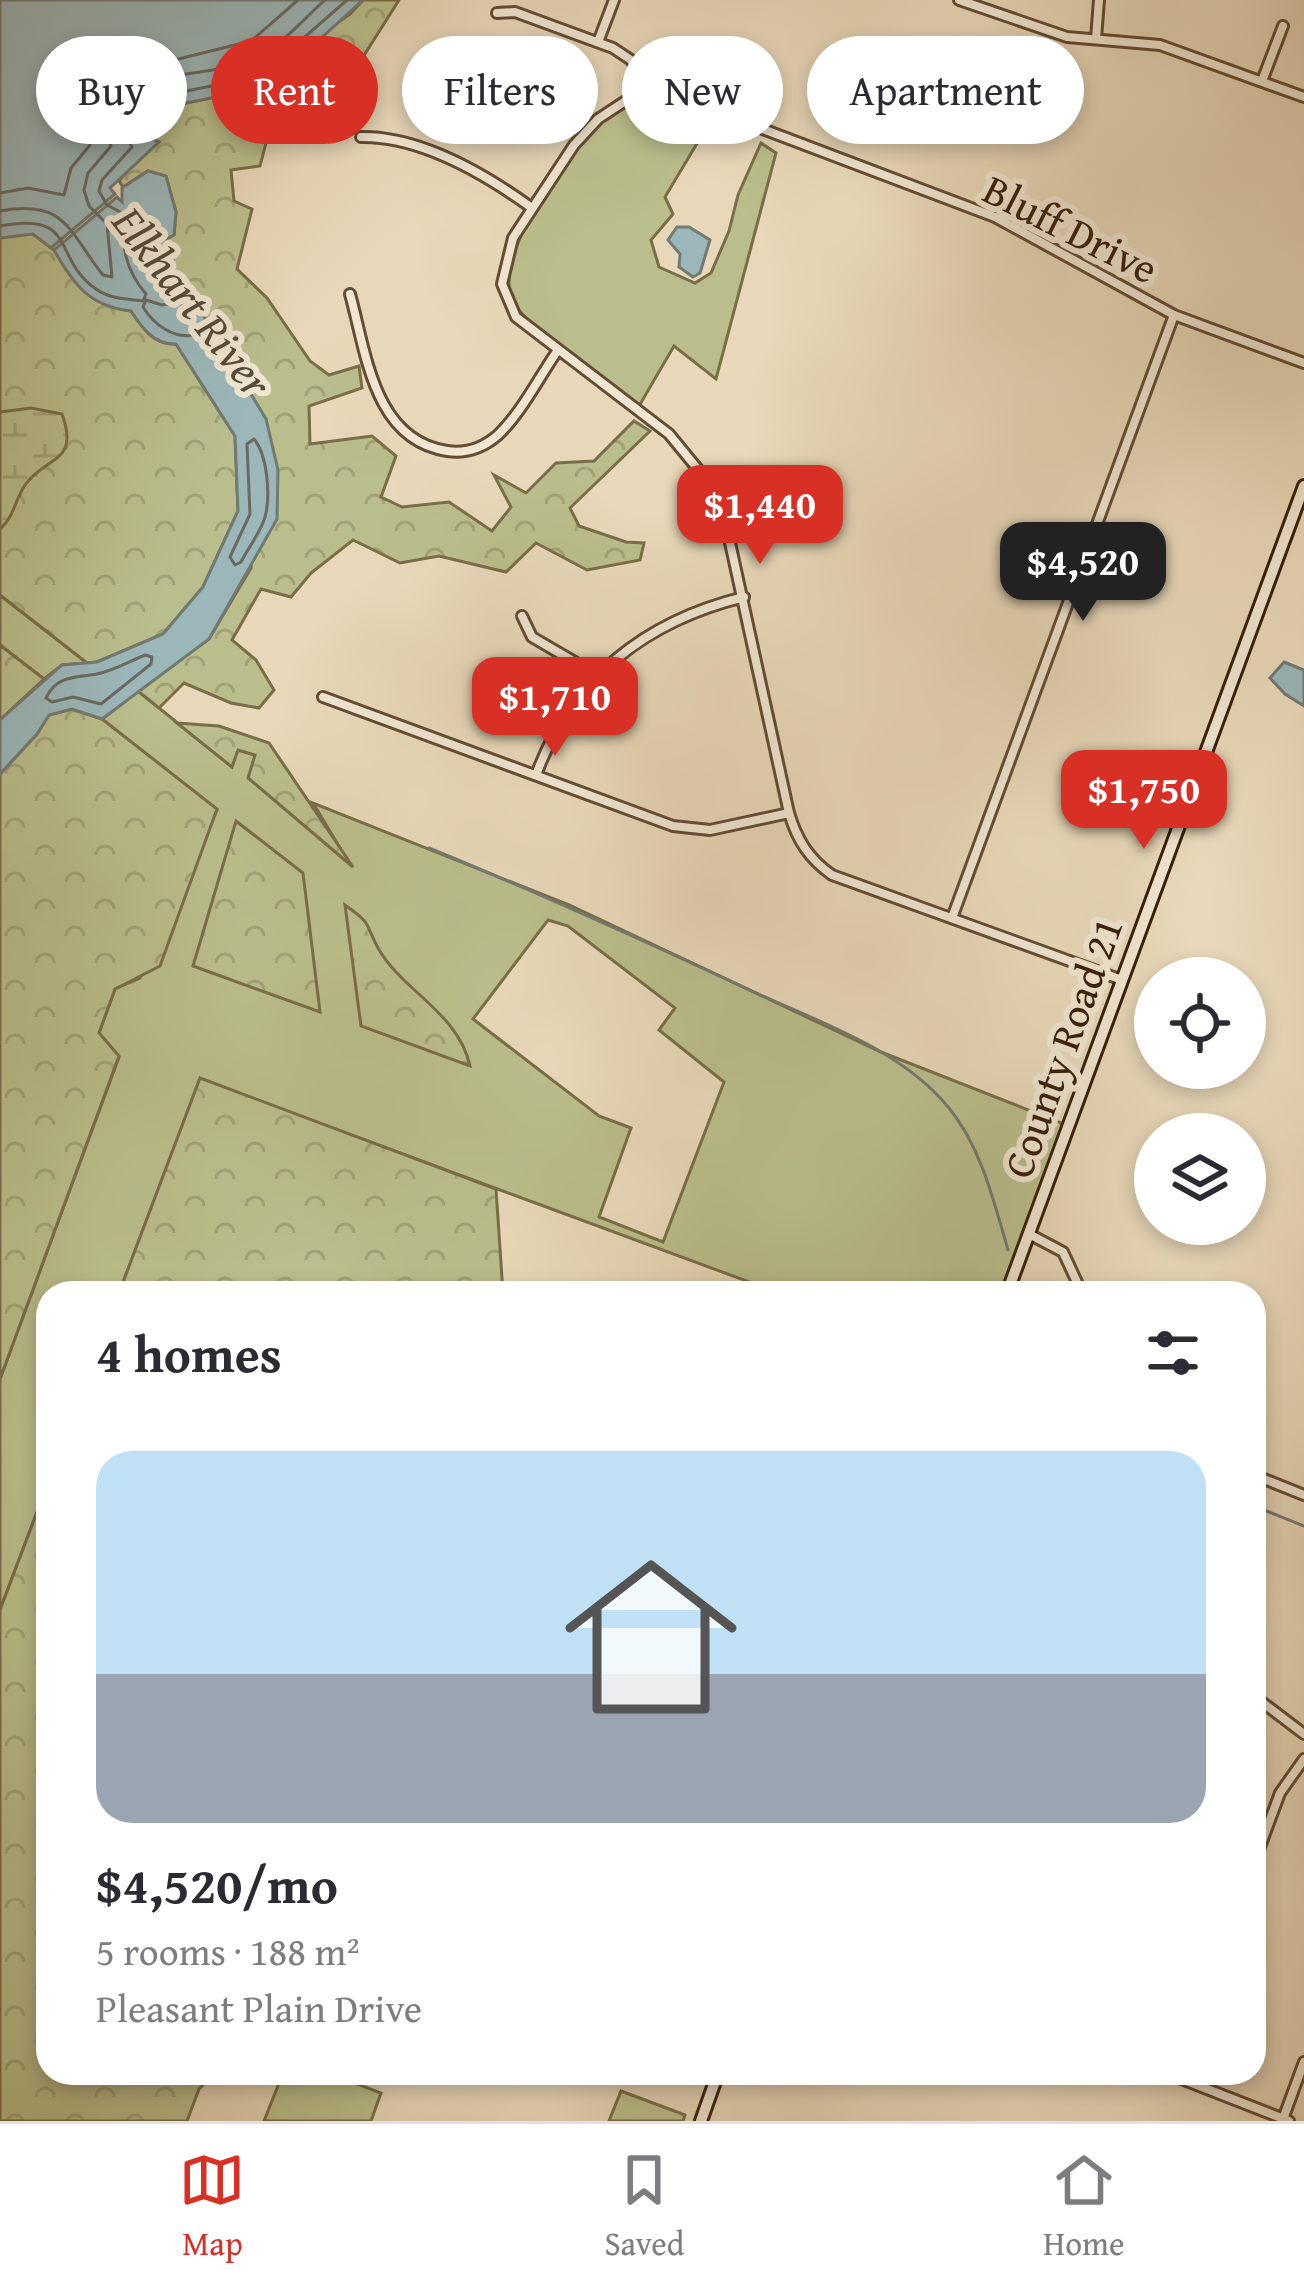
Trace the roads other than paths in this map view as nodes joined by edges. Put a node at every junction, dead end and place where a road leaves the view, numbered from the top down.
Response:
1 (614, 0) edge
2 (959, 0) edge
3 (1099, 0) edge
4 (497, 13) dead end
5 (1283, 26) dead end
6 (581, 36) edge
7 (1096, 39) junction
8 (598, 42) joint
9 (622, 54) edge
10 (1262, 81) junction
11 (1304, 97) edge
12 (622, 104) edge
13 (378, 137) edge
14 (783, 137) edge
15 (532, 208) junction
16 (350, 294) dead end
17 (1174, 315) junction
18 (558, 350) junction
19 (1304, 363) edge
20 (1304, 486) edge
21 (744, 597) junction
22 (522, 616) dead end
23 (596, 675) junction
24 (323, 698) dead end
25 (536, 775) junction
26 (789, 813) junction
27 (952, 918) junction
28 (1122, 980) junction
29 (1028, 1234) junction
30 (1011, 1281) edge
31 (1076, 1281) edge
32 (1266, 1480) edge
33 (1304, 1495) edge
34 (1266, 1705) edge
35 (1304, 1734) edge
36 (1304, 1759) edge
37 (1266, 1831) edge
38 (1304, 2062) edge
39 (714, 2085) edge
40 (1199, 2085) edge
41 (1286, 2120) edge
42 (701, 2121) edge

1 - 8 street
2 - 7 street
3 - 7 street
4 - 6 street
5 - 10 street
7 - 10 street
8 - 9 street
10 - 11 street
12 - 15 street
13 - 15 street
14 - 17 street, Bluff Drive
15 - 18 street
16 - 18 street
17 - 19 street, Bluff Drive
17 - 27 street
18 - 21 street
20 - 28 street, County Road 21
21 - 23 street
21 - 26 street
22 - 23 street
23 - 25 street
24 - 25 street
25 - 26 street
26 - 27 street
27 - 28 street
28 - 29 street, County Road 21
29 - 30 street, County Road 21
29 - 31 street
32 - 33 street
34 - 35 street
36 - 37 street
38 - 41 street
39 - 42 street
40 - 41 street

